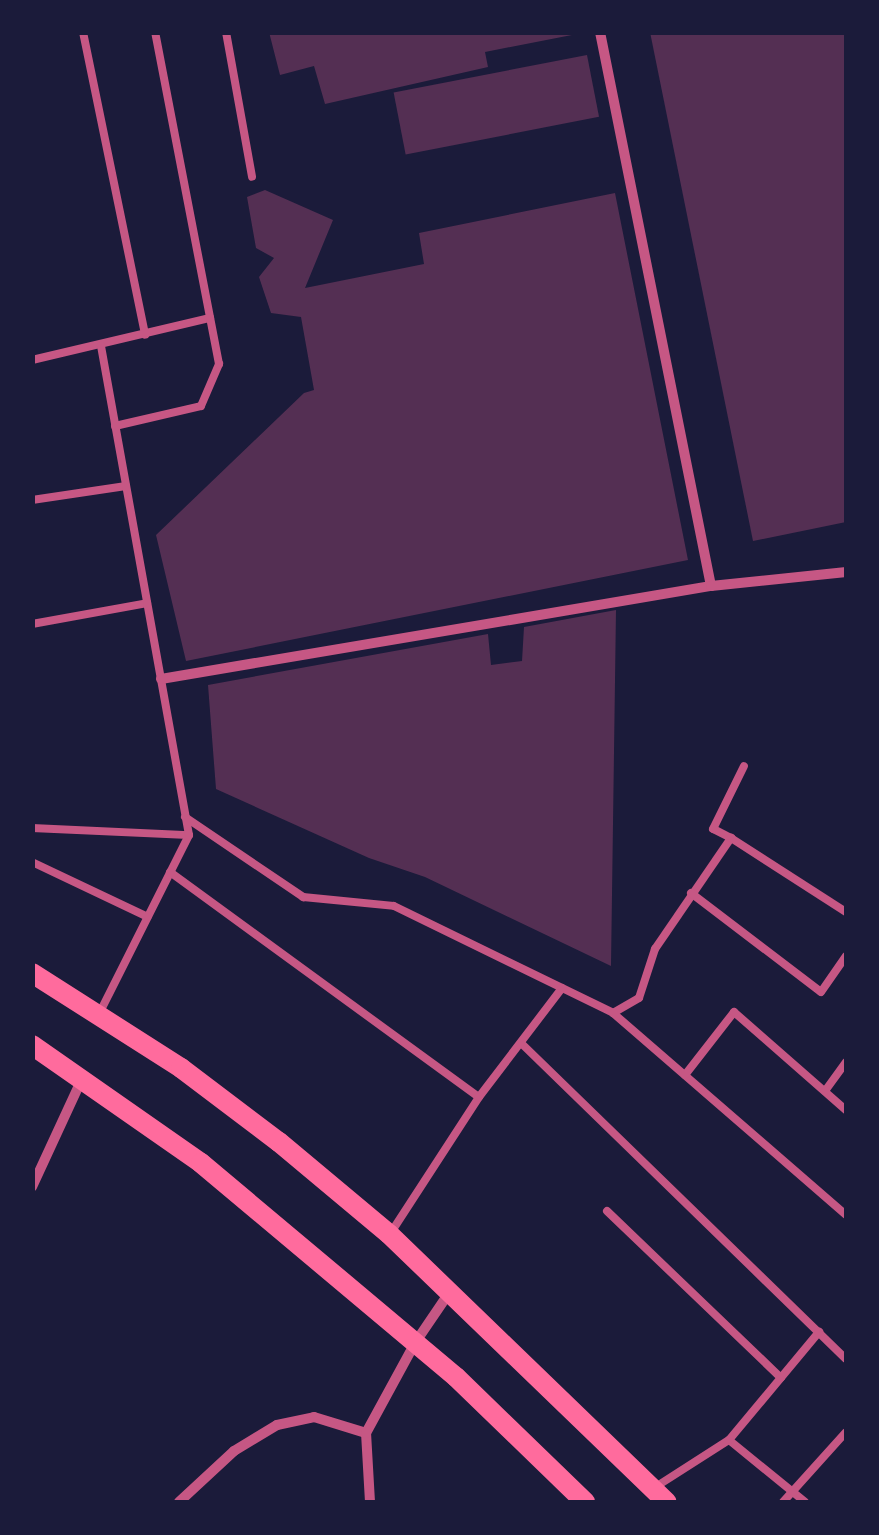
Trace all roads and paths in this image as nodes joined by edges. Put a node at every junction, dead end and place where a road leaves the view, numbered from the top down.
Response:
1 (83, 32) edge
2 (155, 32) edge
3 (226, 32) edge
4 (600, 32) edge
5 (252, 178) dead end
6 (210, 318) junction
7 (144, 335) junction
8 (101, 346) junction
9 (32, 360) edge
10 (116, 426) junction
11 (126, 486) junction
12 (32, 500) edge
13 (846, 572) edge
14 (710, 586) junction
15 (147, 603) junction
16 (32, 624) edge
17 (161, 679) junction
18 (744, 766) dead end
19 (186, 817) junction
20 (32, 828) edge
21 (189, 835) junction
22 (731, 838) junction
23 (32, 862) edge
24 (170, 872) junction
25 (691, 893) junction
26 (846, 912) edge
27 (148, 917) junction
28 (846, 956) edge
29 (32, 974) edge
30 (562, 988) junction
31 (100, 1012) junction
32 (613, 1013) junction
33 (520, 1043) junction
34 (32, 1045) edge
35 (846, 1062) edge
36 (685, 1075) junction
37 (83, 1076) junction
38 (825, 1091) junction
39 (478, 1098) junction
40 (846, 1110) edge
41 (32, 1187) edge
42 (607, 1211) dead end
43 (846, 1215) edge
44 (389, 1234) junction
45 (449, 1292) junction
46 (819, 1332) junction
47 (415, 1343) junction
48 (846, 1359) edge
49 (781, 1378) junction
50 (846, 1432) edge
51 (366, 1433) junction
52 (728, 1440) junction
53 (793, 1492) junction
54 (661, 1496) edge
55 (179, 1502) edge
56 (370, 1502) edge
57 (585, 1502) edge
58 (783, 1502) edge
59 (805, 1502) edge

1 - 7 lane
2 - 6 lane
3 - 5 lane
4 - 14 street
6 - 7 lane
6 - 10 lane
7 - 8 lane
8 - 9 lane
8 - 10 lane
10 - 11 lane
11 - 12 lane
11 - 15 lane
13 - 14 street
14 - 17 street
15 - 16 lane
15 - 17 lane
17 - 19 lane
18 - 22 lane
19 - 21 lane
19 - 30 lane
20 - 21 lane
21 - 24 lane
22 - 25 lane
22 - 26 lane
23 - 27 lane
24 - 27 lane
24 - 39 lane
25 - 28 lane
25 - 32 lane
27 - 31 lane
29 - 31 main road
30 - 32 lane
30 - 33 lane
31 - 44 main road
32 - 36 lane
33 - 39 lane
33 - 46 lane
34 - 37 main road
35 - 38 lane
36 - 38 lane
36 - 43 lane
37 - 41 street
37 - 47 main road
38 - 40 lane
39 - 44 lane
42 - 49 lane
44 - 45 main road
45 - 47 street
45 - 54 main road
46 - 48 lane
46 - 49 lane
47 - 51 street
47 - 57 main road
49 - 52 lane
50 - 53 lane
51 - 55 street
51 - 56 street
52 - 53 lane
52 - 54 lane
53 - 58 lane
53 - 59 lane

